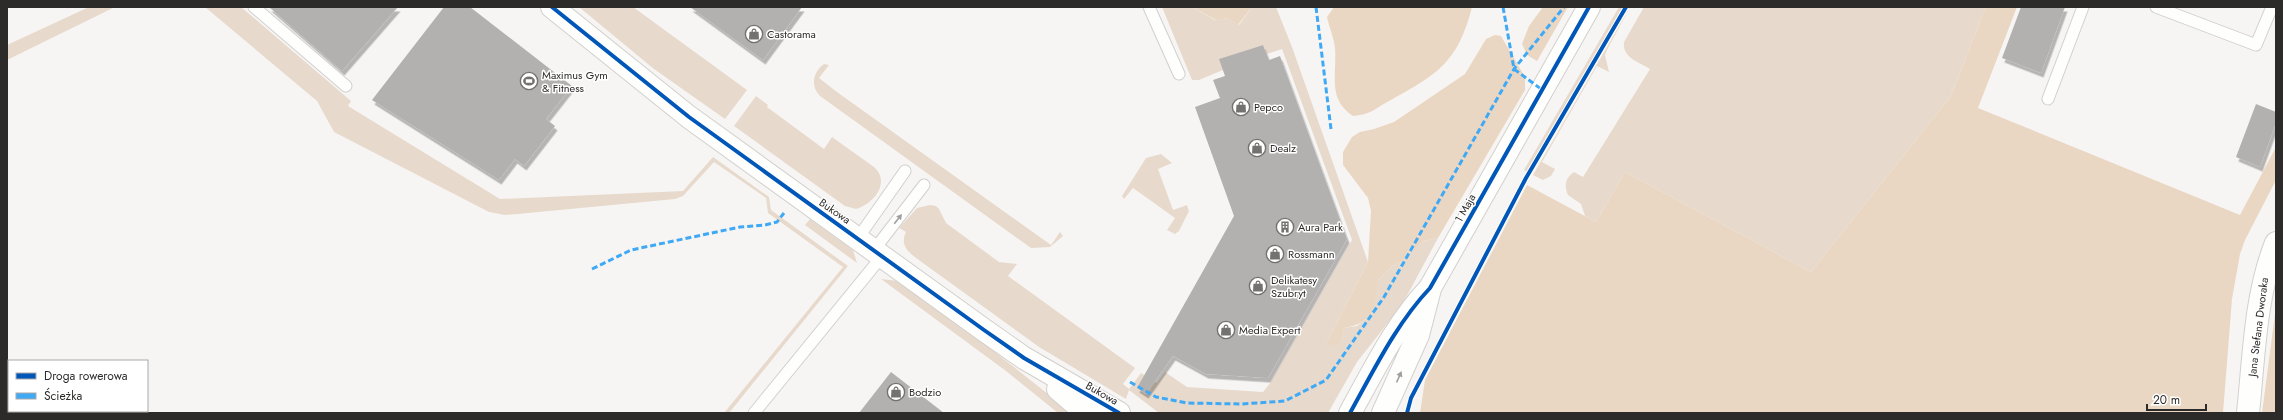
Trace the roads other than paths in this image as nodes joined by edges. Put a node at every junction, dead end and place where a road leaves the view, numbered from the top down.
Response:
1 (254, 7) edge
2 (552, 7) edge
3 (1150, 7) edge
4 (1589, 7) edge
5 (2083, 7) edge
6 (2156, 7) edge
7 (2272, 7) edge
8 (1179, 74) dead end
9 (346, 86) dead end
10 (2048, 99) dead end
11 (905, 171) dead end
12 (924, 185) dead end
13 (2276, 243) edge
14 (872, 248) junction
15 (1430, 288) junction
16 (1024, 358) junction
17 (754, 413) edge
18 (1086, 413) edge
19 (1119, 413) edge
20 (1350, 413) edge
21 (1383, 413) edge
22 (2248, 413) edge

1 - 9 lane
2 - 14 street, Bukowa
3 - 8 lane
4 - 15 street, 1 Maja
5 - 10 lane
6 - 7 lane
11 - 14 lane
14 -> 12 lane
13 - 22 street, Jana Stefana Dworaka
14 - 16 street, Bukowa
14 - 17 lane
15 - 20 street, 1 Maja
21 -> 15 street, 1 Maja
16 - 18 street, Bukowa
16 - 19 street, Bukowa

